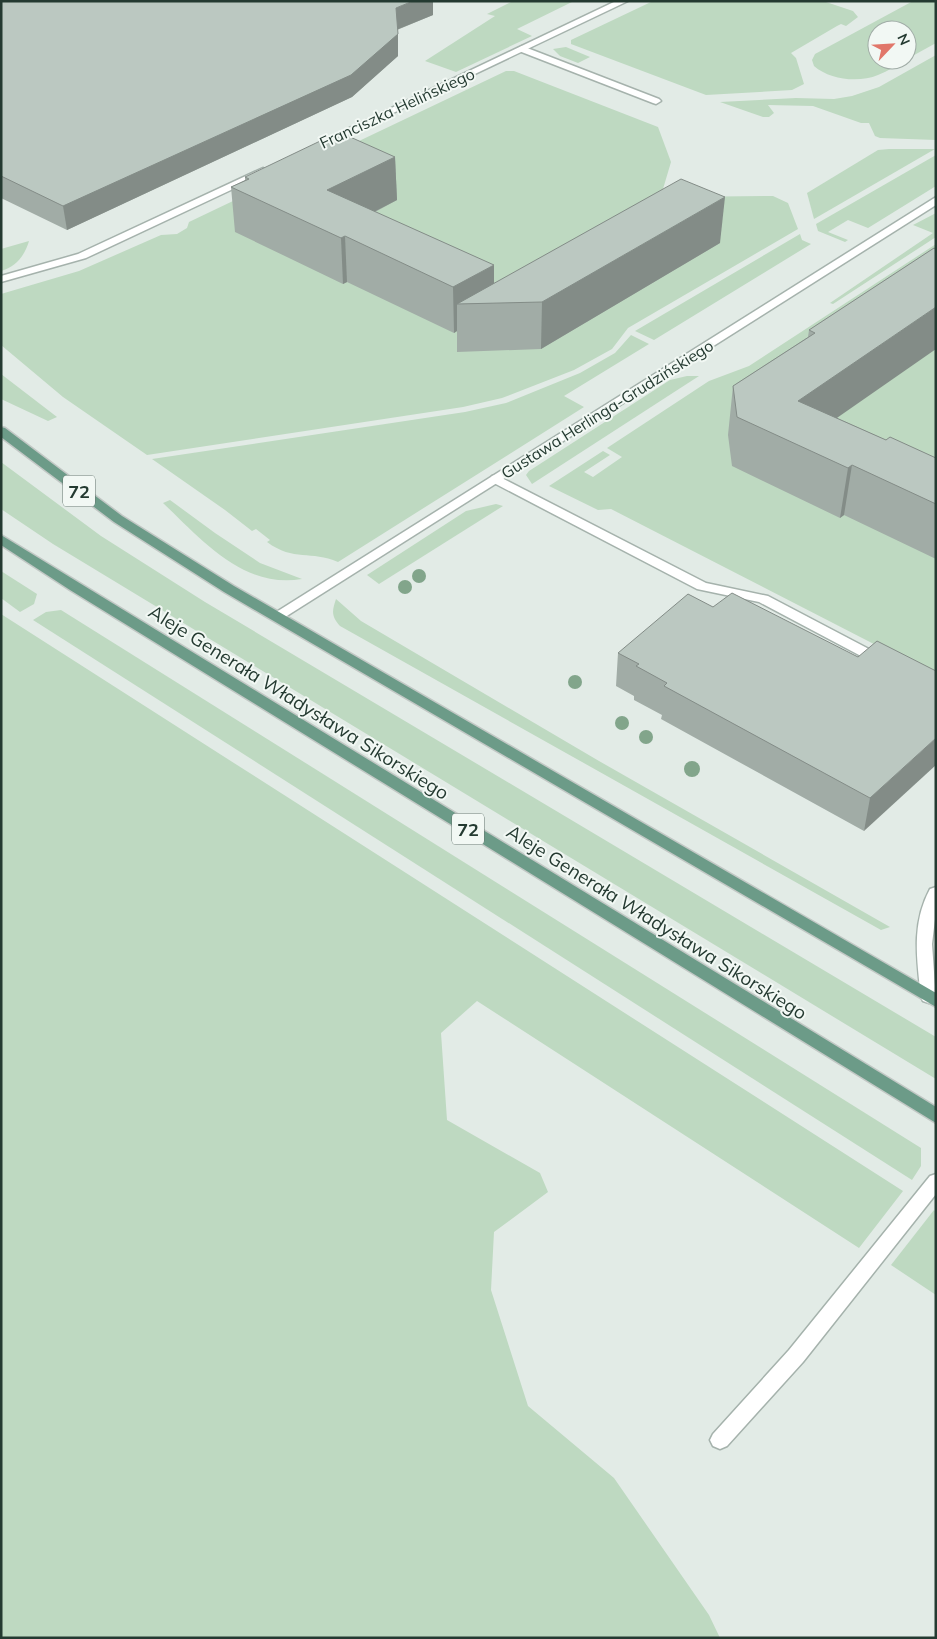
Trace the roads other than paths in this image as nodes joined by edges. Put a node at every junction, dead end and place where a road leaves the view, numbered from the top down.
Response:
1 (624, 1) edge
2 (522, 49) junction
3 (656, 101) dead end
4 (314, 147) edge
5 (271, 167) edge
6 (936, 200) edge
7 (1, 279) edge
8 (1, 431) edge
9 (496, 479) junction
10 (1, 538) edge
11 (277, 616) junction
12 (892, 667) edge
13 (936, 893) edge
14 (932, 999) edge
15 (936, 1116) edge
16 (936, 1181) edge
17 (720, 1440) dead end

1 - 2 street, Franciszka Helińskiego
2 - 3 street
2 - 4 street, Franciszka Helińskiego
5 - 7 street
6 - 9 street, Gustawa Herlinga-Grudzińskiego
8 - 11 main road, 72
9 - 11 street, Gustawa Herlinga-Grudzińskiego
9 - 12 street
10 - 15 main road, Aleje Generała Władysława Sikorskiego / 72
11 - 14 main road, 72
13 - 14 street
16 - 17 street

